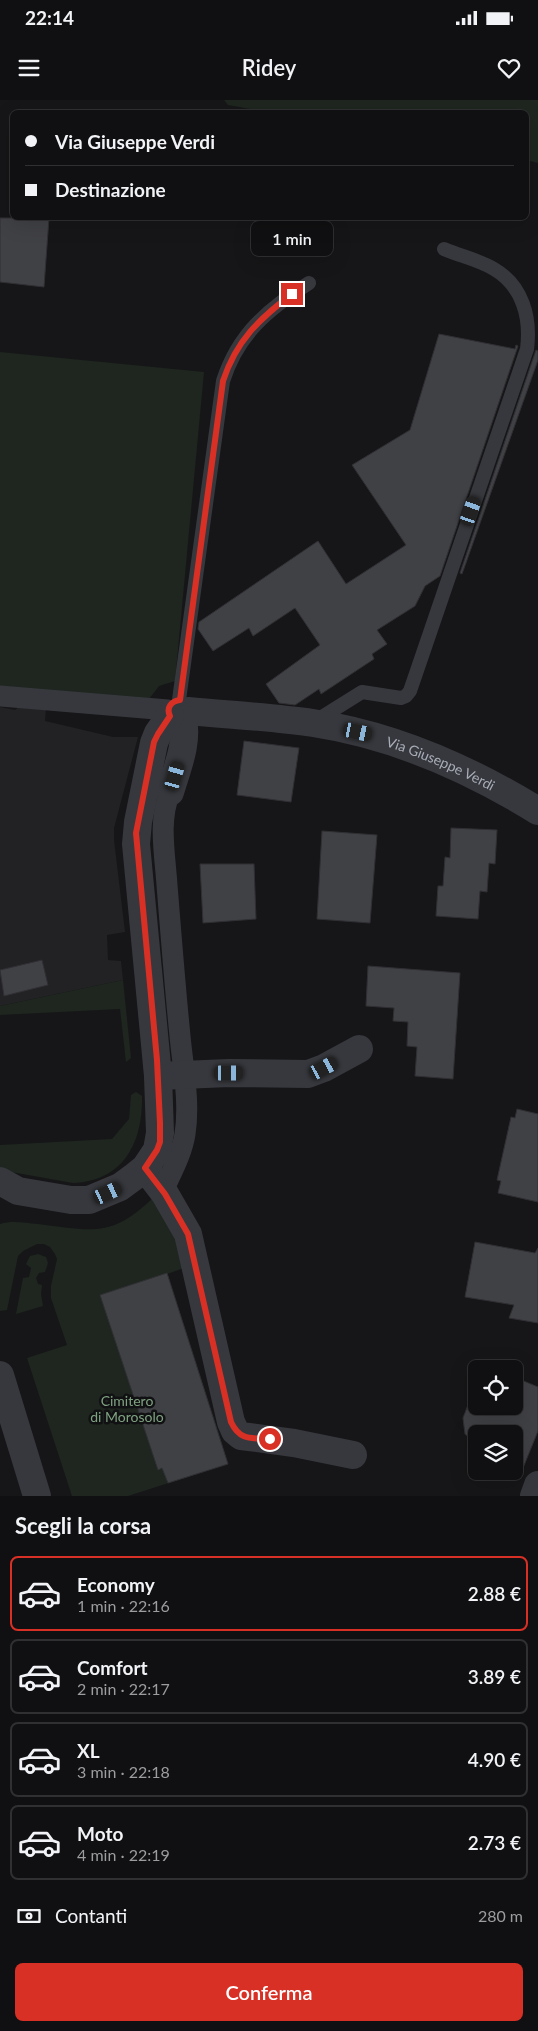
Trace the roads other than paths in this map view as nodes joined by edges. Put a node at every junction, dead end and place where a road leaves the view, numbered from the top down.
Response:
1 (444, 249) dead end
2 (308, 284) dead end
3 (0, 696) edge
4 (178, 711) junction
5 (313, 723) junction
6 (170, 792) joint
7 (538, 811) edge
8 (360, 1050) dead end
9 (171, 1076) junction
10 (145, 1168) junction
11 (6, 1190) edge
12 (163, 1191) junction
13 (0, 1375) edge
14 (353, 1455) dead end
15 (538, 1485) edge
16 (37, 1496) edge
17 (534, 1496) edge

1 - 5 lane
2 - 4 lane
3 - 4 street, Via Giuseppe Verdi
4 - 5 street, Via Giuseppe Verdi
4 - 6 street
4 - 9 street
5 - 7 street, Via Giuseppe Verdi
6 - 9 street
8 - 9 street
9 - 10 street
9 - 12 street
10 - 11 street
10 - 12 street
12 - 14 street
13 - 16 street
15 - 17 street

